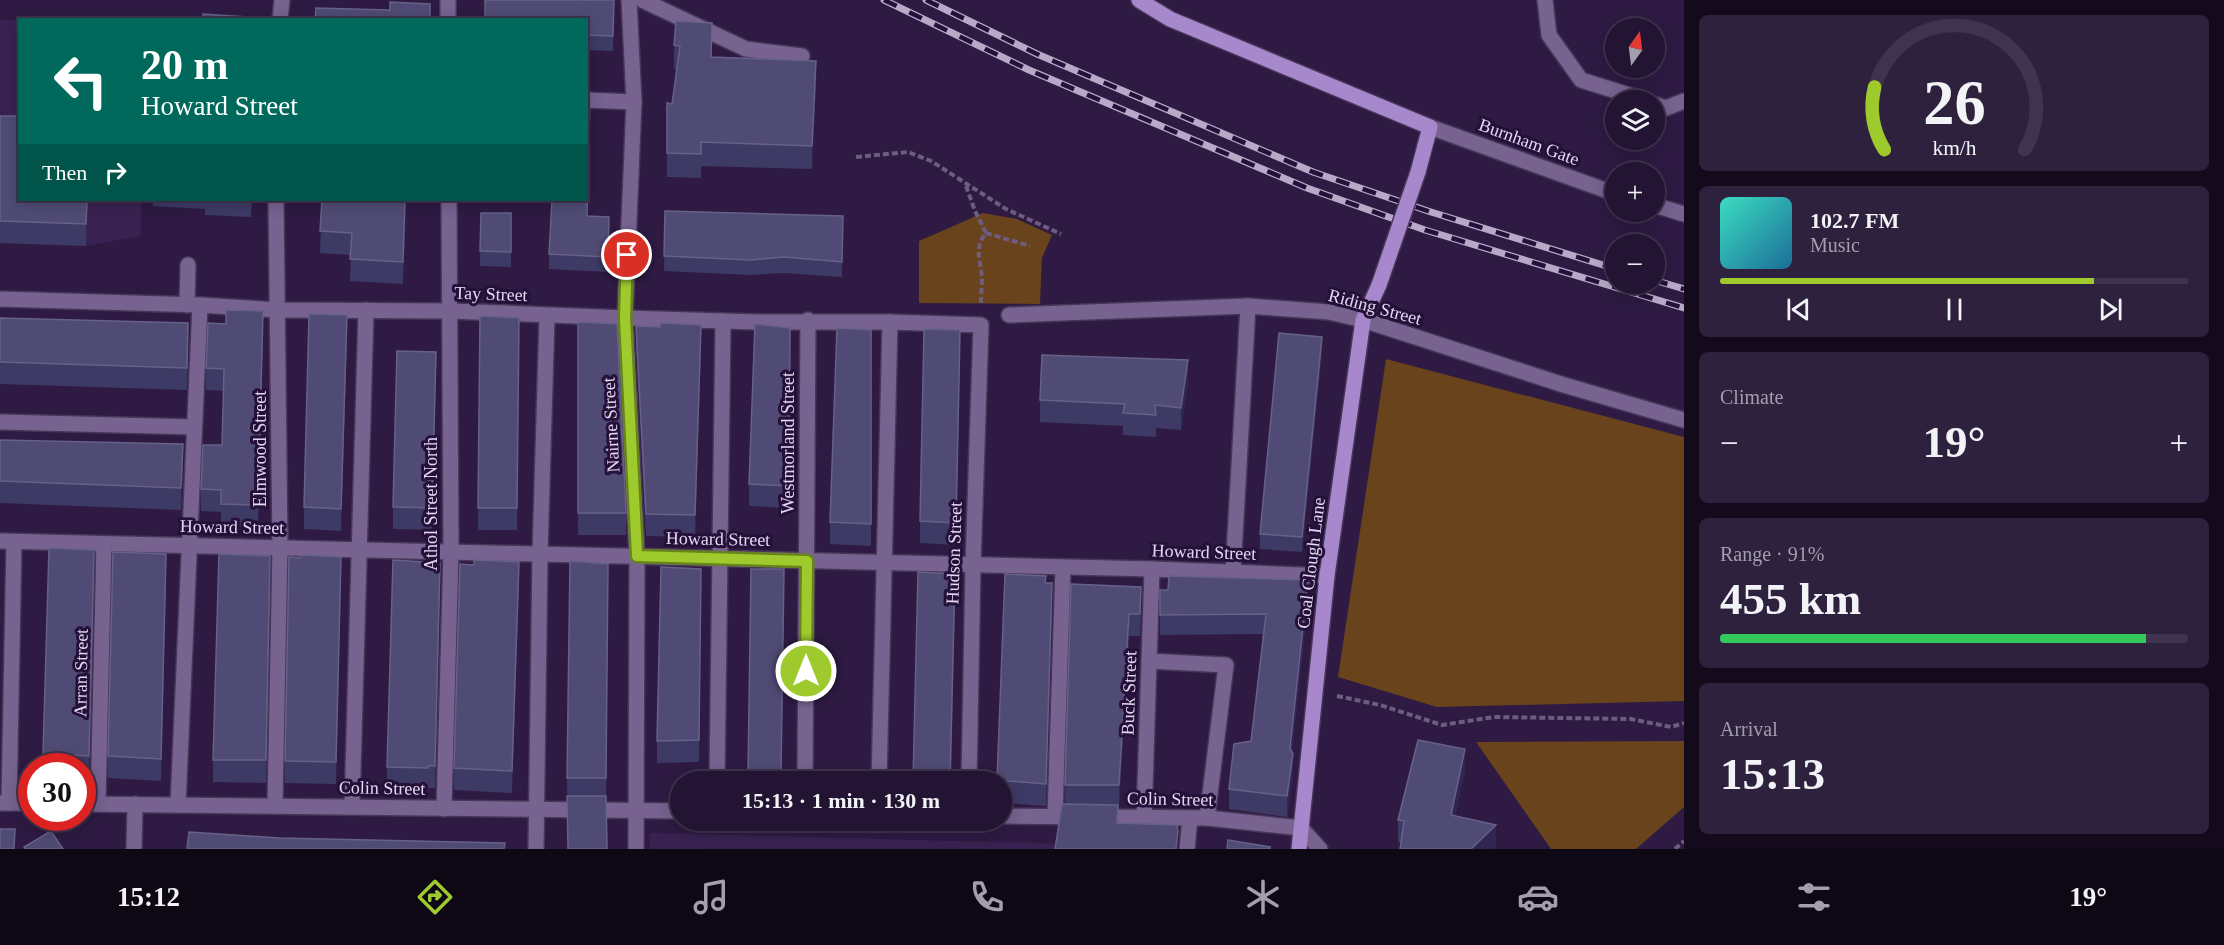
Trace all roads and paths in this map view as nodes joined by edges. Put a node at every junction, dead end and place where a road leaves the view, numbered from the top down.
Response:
1 (282, 0) edge
2 (448, 0) edge
3 (629, 0) edge
4 (642, 0) edge
5 (1139, 0) edge
6 (1545, 0) edge
7 (280, 18) edge
8 (448, 18) edge
9 (802, 56) dead end
10 (1613, 90) edge
11 (588, 100) edge
12 (634, 102) junction
13 (1684, 102) edge
14 (1665, 108) edge
15 (1430, 127) junction
16 (856, 157) dead end
17 (966, 185) junction
18 (1605, 190) edge
19 (276, 201) edge
20 (449, 201) edge
21 (1665, 208) edge
22 (1684, 214) edge
23 (986, 233) junction
24 (1061, 234) dead end
25 (1030, 246) dead end
26 (188, 265) dead end
27 (0, 299) edge
28 (194, 305) junction
29 (1248, 306) junction
30 (278, 310) junction
31 (366, 310) junction
32 (451, 311) junction
33 (1009, 315) dead end
34 (547, 316) junction
35 (625, 318) junction
36 (808, 320) junction
37 (1363, 320) junction
38 (723, 321) junction
39 (890, 321) junction
40 (981, 325) junction
41 (1684, 420) edge
42 (0, 422) edge
43 (194, 427) junction
44 (7, 541) edge
45 (104, 544) junction
46 (189, 546) junction
47 (280, 548) junction
48 (360, 550) junction
49 (451, 552) junction
50 (540, 554) junction
51 (637, 556) junction
52 (721, 559) junction
53 (807, 561) junction
54 (885, 563) junction
55 (973, 565) junction
56 (1064, 567) junction
57 (1152, 569) junction
58 (1233, 572) junction
59 (1327, 576) junction
60 (1149, 661) junction
61 (1316, 691) junction
62 (1684, 723) edge
63 (93, 753) edge
64 (717, 771) edge
65 (805, 771) edge
66 (879, 771) edge
67 (969, 771) edge
68 (5, 803) edge
69 (96, 804) edge
70 (135, 804) junction
71 (178, 805) junction
72 (275, 806) junction
73 (352, 807) junction
74 (444, 808) junction
75 (536, 810) junction
76 (636, 811) junction
77 (670, 811) edge
78 (1012, 816) edge
79 (1055, 816) junction
80 (1144, 818) junction
81 (1190, 818) junction
82 (1207, 818) junction
83 (1301, 828) junction
84 (1684, 841) edge
85 (134, 849) edge
86 (536, 849) edge
87 (636, 849) edge
88 (1187, 849) edge
89 (1299, 849) edge
90 (1320, 849) edge
91 (1675, 849) edge

1 - 7 street
2 - 8 street
3 - 12 street, Nairne Street
4 - 9 street
5 - 15 main road
6 - 10 street
11 - 12 street
12 - 35 street, Nairne Street
13 - 14 street
15 - 18 street, Burnham Gate
15 - 37 main road, Coal Clough Lane, bridge
16 - 17 path
17 - 23 path
17 - 24 path
19 - 30 street, Elmwood Street
20 - 32 street, Athol Street North
21 - 22 street
23 - 25 path
23 - 40 path
26 - 28 street
27 - 28 street, Tay Street
28 - 30 street, Tay Street
28 - 43 street
29 - 33 street, Riding Street
29 - 37 street, Riding Street
29 - 58 street
30 - 31 street, Tay Street
30 - 47 street, Elmwood Street
31 - 32 street, Tay Street
31 - 48 street
32 - 34 street, Tay Street
32 - 49 street, Athol Street North
34 - 35 street, Tay Street
34 - 50 street
35 - 38 street, Tay Street
35 - 51 street, Nairne Street
36 - 38 street, Tay Street
36 - 39 street, Tay Street
36 - 53 street, Westmorland Street
37 - 41 street, Riding Street
37 - 59 main road, Coal Clough Lane
38 - 52 street
39 - 40 street, Tay Street
39 - 54 street
40 - 55 street, Hudson Street
42 - 43 street
43 - 46 street
44 - 45 street, Howard Street
44 - 68 street
45 - 46 street, Howard Street
45 - 63 street, Arran Street
46 - 47 street, Howard Street
46 - 71 street
47 - 48 street, Howard Street
47 - 72 street, Elmwood Street
48 - 49 street, Howard Street
48 - 73 street
49 - 50 street, Howard Street
49 - 74 street, Athol Street North
50 - 51 street, Howard Street
50 - 75 street
51 - 52 street, Howard Street
51 - 76 street, Nairne Street
52 - 53 street, Howard Street
52 - 64 street
53 - 54 street, Howard Street
53 - 65 street, Westmorland Street
54 - 55 street, Howard Street
54 - 66 street
55 - 56 street, Howard Street
55 - 67 street, Hudson Street
56 - 57 street, Howard Street
56 - 79 street
57 - 58 street, Howard Street
57 - 60 street, Buck Street
58 - 59 street, Howard Street
59 - 61 main road, Coal Clough Lane
60 - 80 street, Buck Street
60 - 82 street
61 - 62 path
61 - 83 main road, Coal Clough Lane
69 - 70 street, Colin Street
70 - 71 street, Colin Street
70 - 85 street
71 - 72 street, Colin Street
72 - 73 street, Colin Street
73 - 74 street, Colin Street
74 - 75 street, Colin Street
75 - 76 street, Colin Street
75 - 86 street
76 - 77 street, Colin Street
76 - 87 street, Nairne Street
78 - 79 street, Colin Street
79 - 80 street, Colin Street
80 - 81 street, Colin Street
81 - 82 street, Colin Street
81 - 88 street
82 - 83 street, Colin Street
83 - 89 main road, Coal Clough Lane
83 - 90 street
84 - 91 path

